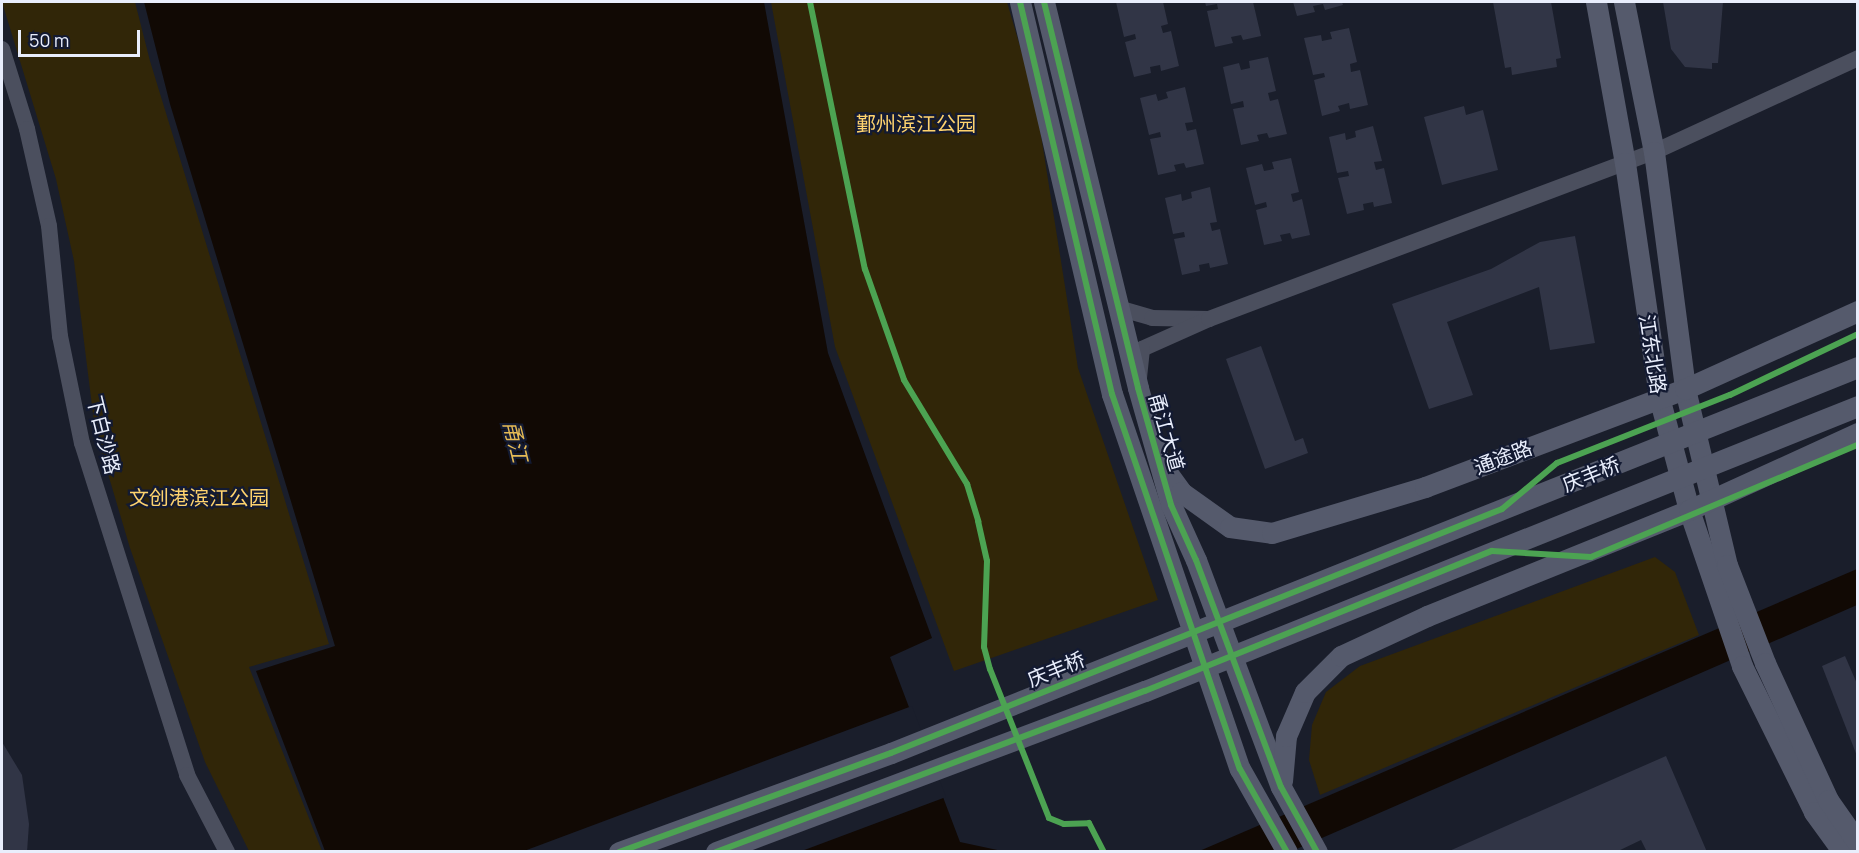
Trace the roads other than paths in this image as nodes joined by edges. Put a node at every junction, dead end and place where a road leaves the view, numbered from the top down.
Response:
1 (1020, 2) edge
2 (1044, 2) edge
3 (1596, 2) edge
4 (1624, 2) edge
5 (2, 49) edge
6 (1857, 58) edge
7 (1653, 153) junction
8 (1625, 163) junction
9 (1118, 308) junction
10 (1857, 311) edge
11 (1209, 319) junction
12 (1857, 367) edge
13 (1138, 388) junction
14 (1685, 390) junction
15 (1659, 397) junction
16 (1857, 406) edge
17 (1857, 433) edge
18 (1158, 461) junction
19 (1710, 501) junction
20 (1689, 510) junction
21 (1719, 572) junction
22 (1281, 788) junction
23 (1857, 843) edge
24 (227, 852) edge
25 (619, 852) edge
26 (716, 852) edge
27 (1287, 852) edge
28 (1317, 852) edge
29 (1843, 852) edge

1 - 27 main road, 甬江大道
2 - 9 main road, 甬江大道
3 - 8 main road, 江东北路
4 - 7 main road, 江东北路
5 - 24 street, 下白沙路
6 - 7 street
7 - 8 street
7 - 14 main road, 江东北路
8 - 11 street
8 - 15 main road, 江东北路
9 - 11 street
9 - 13 main road, 甬江大道
10 - 14 main road, 通途路
11 - 13 street
12 - 25 main road, 庆丰桥
13 - 18 main road, 甬江大道
14 - 15 main road, 通途路
14 - 19 main road, 江东北路
15 - 18 main road, 通途路
15 - 20 main road, 江东北路
16 - 26 main road, 庆丰桥
17 - 19 main road
18 - 22 main road, 甬江大道
19 - 20 main road
19 - 21 main road, 江东北路
20 - 21 main road, 江东北路
20 - 22 main road
21 - 23 main road, 江东北路
21 - 29 main road, 江东北路
22 - 28 main road, 甬江大道

